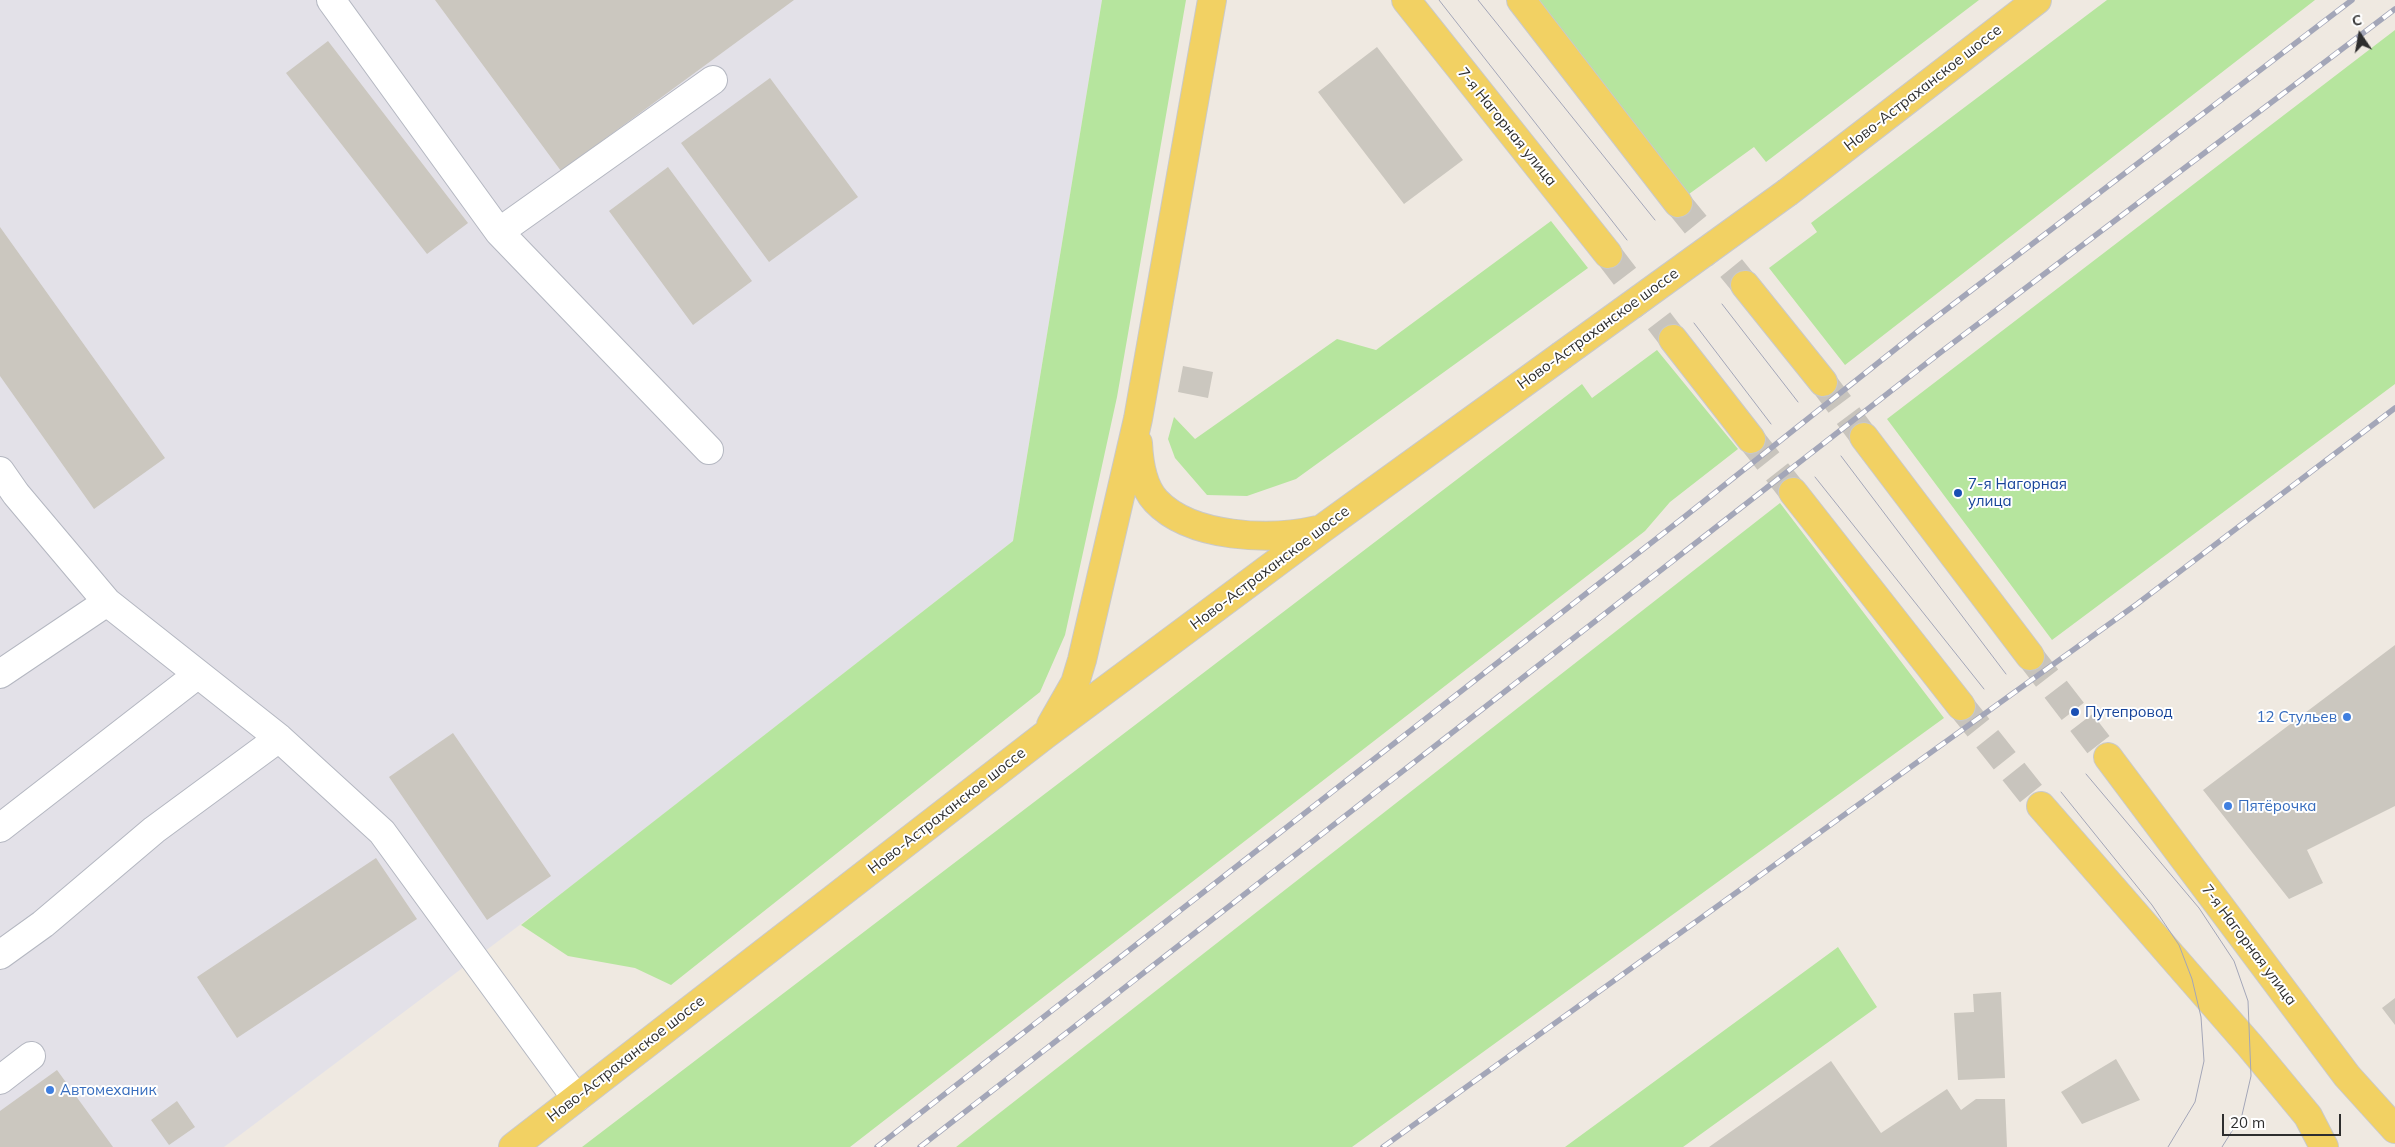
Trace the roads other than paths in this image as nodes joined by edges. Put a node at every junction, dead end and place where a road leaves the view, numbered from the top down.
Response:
1 (331, 0) edge
2 (1212, 0) edge
3 (1406, 0) edge
4 (1521, 0) edge
5 (2037, 0) edge
6 (2018, 8) edge
7 (713, 80) dead end
8 (1678, 203) tunnel mouth
9 (499, 232) junction
10 (1608, 254) tunnel mouth
11 (1745, 285) tunnel mouth
12 (1673, 339) tunnel mouth
13 (1823, 382) tunnel mouth
14 (1138, 419) junction
15 (1864, 437) tunnel mouth
16 (1751, 439) tunnel mouth
17 (709, 450) dead end
18 (0, 471) edge
19 (1793, 492) tunnel mouth
20 (8, 500) edge
21 (1323, 528) junction
22 (107, 602) junction
23 (2030, 656) tunnel mouth
24 (0, 674) edge
25 (197, 675) junction
26 (1962, 706) tunnel mouth
27 (1045, 735) junction
28 (278, 738) junction
29 (2108, 757) tunnel mouth
30 (2041, 806) tunnel mouth
31 (0, 828) edge
32 (0, 955) edge
33 (31, 1056) dead end
34 (0, 1080) edge
35 (576, 1098) junction
36 (2391, 1118) edge
37 (512, 1147) edge
38 (2324, 1147) edge

1 - 9 lane
2 - 14 main road
3 - 10 main road, 7-я Нагорная улица
4 - 8 main road
5 - 6 main road, Ново-Астраханское шоссе
6 - 21 main road, Ново-Астраханское шоссе, bridge
7 - 9 lane
9 - 17 lane
11 - 13 main road
12 - 16 main road
14 - 21 main road
14 - 27 main road
15 - 23 main road
18 - 20 lane
19 - 26 main road
20 - 22 lane
21 - 27 main road, Ново-Астраханское шоссе
22 - 24 lane
22 - 25 lane
25 - 28 lane
25 - 31 lane
27 - 35 main road, Ново-Астраханское шоссе
28 - 32 lane
28 - 35 lane
29 - 36 main road, 7-я Нагорная улица
30 - 38 main road
33 - 34 lane
35 - 37 main road, Ново-Астраханское шоссе

